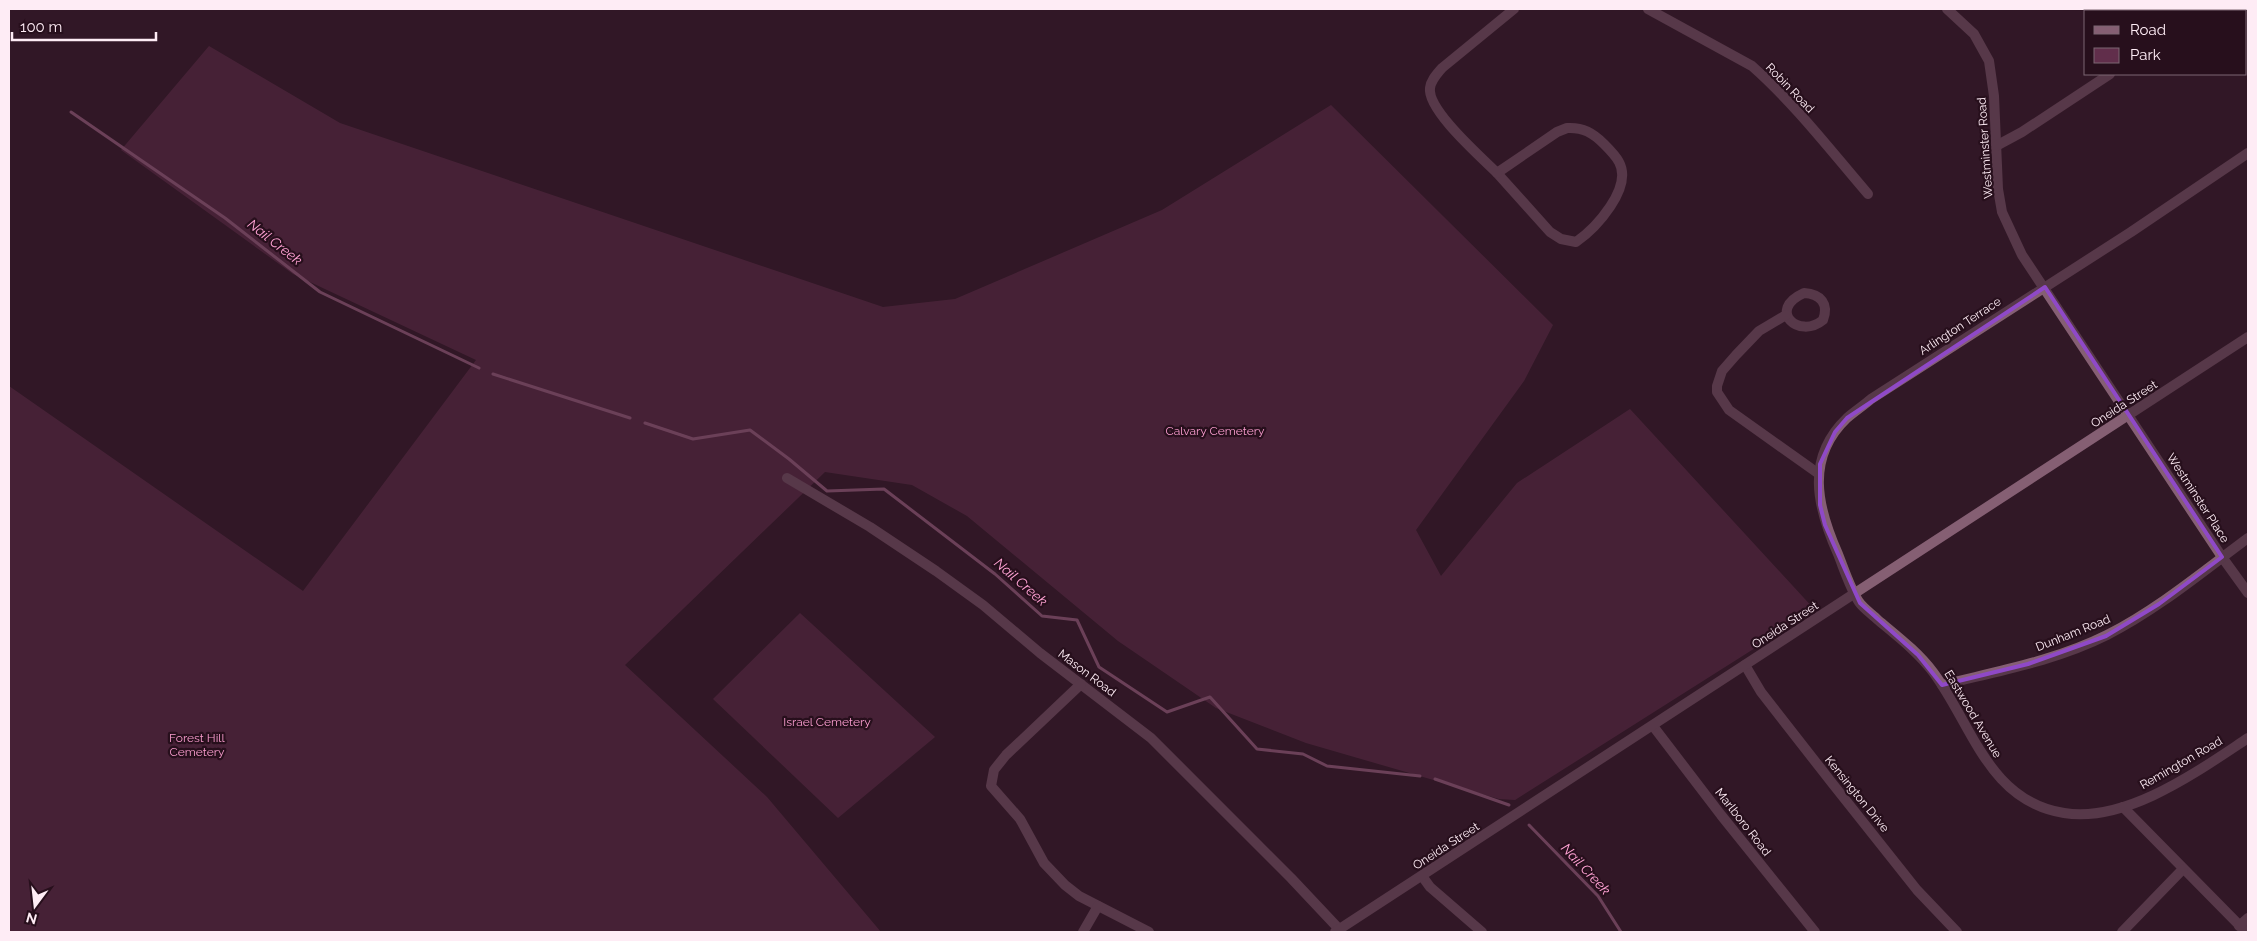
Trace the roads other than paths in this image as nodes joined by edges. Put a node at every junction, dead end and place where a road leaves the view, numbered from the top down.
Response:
1 (1514, 9) edge
2 (1648, 9) edge
3 (1949, 9) edge
4 (2108, 75) edge
5 (1996, 146) junction
6 (2248, 153) edge
7 (1496, 173) junction
8 (1868, 194) dead end
9 (2045, 287) junction
10 (1786, 315) dead end
11 (2248, 337) edge
12 (2129, 416) junction
13 (1819, 474) junction
14 (787, 478) dead end
15 (2248, 538) edge
16 (2222, 557) junction
17 (2248, 592) edge
18 (1855, 594) junction
19 (1745, 666) junction
20 (1081, 684) junction
21 (1942, 685) junction
22 (1653, 726) junction
23 (2248, 738) edge
24 (2123, 807) junction
25 (2183, 869) junction
26 (1422, 876) junction
27 (1098, 906) junction
28 (2248, 918) edge
29 (2242, 929) edge
30 (1337, 931) edge
31 (1083, 932) edge
32 (1148, 932) edge
33 (1482, 932) edge
34 (1816, 932) edge
35 (1957, 932) edge
36 (2122, 932) edge

1 - 7 street
2 - 8 street, Robin Road
3 - 5 street, Westminster Road
4 - 5 street
5 - 9 street, Westminster Road
6 - 9 street, Arlington Terrace
7 - 7 street
9 - 12 street, Westminster Road
9 - 13 street, Arlington Terrace
10 - 13 street
11 - 12 street, Oneida Street
12 - 16 street, Westminster Place
12 - 18 street, Oneida Street
13 - 18 street, Arlington Terrace
14 - 20 street, Mason Road
15 - 16 street, Dunham Road
16 - 17 street, Westminster Place
16 - 21 street, Dunham Road
18 - 19 street, Oneida Street
18 - 21 street, Eastwood Avenue
19 - 22 street, Oneida Street
19 - 35 street, Kensington Drive
20 - 27 street
20 - 30 street, Mason Road
21 - 24 street, Eastwood Avenue
22 - 26 street, Oneida Street
22 - 34 street, Marlboro Road
23 - 24 street, Remington Road
24 - 25 street
25 - 29 street
25 - 36 street
26 - 30 street, Oneida Street
26 - 33 street
27 - 31 street
27 - 32 street
28 - 29 street

